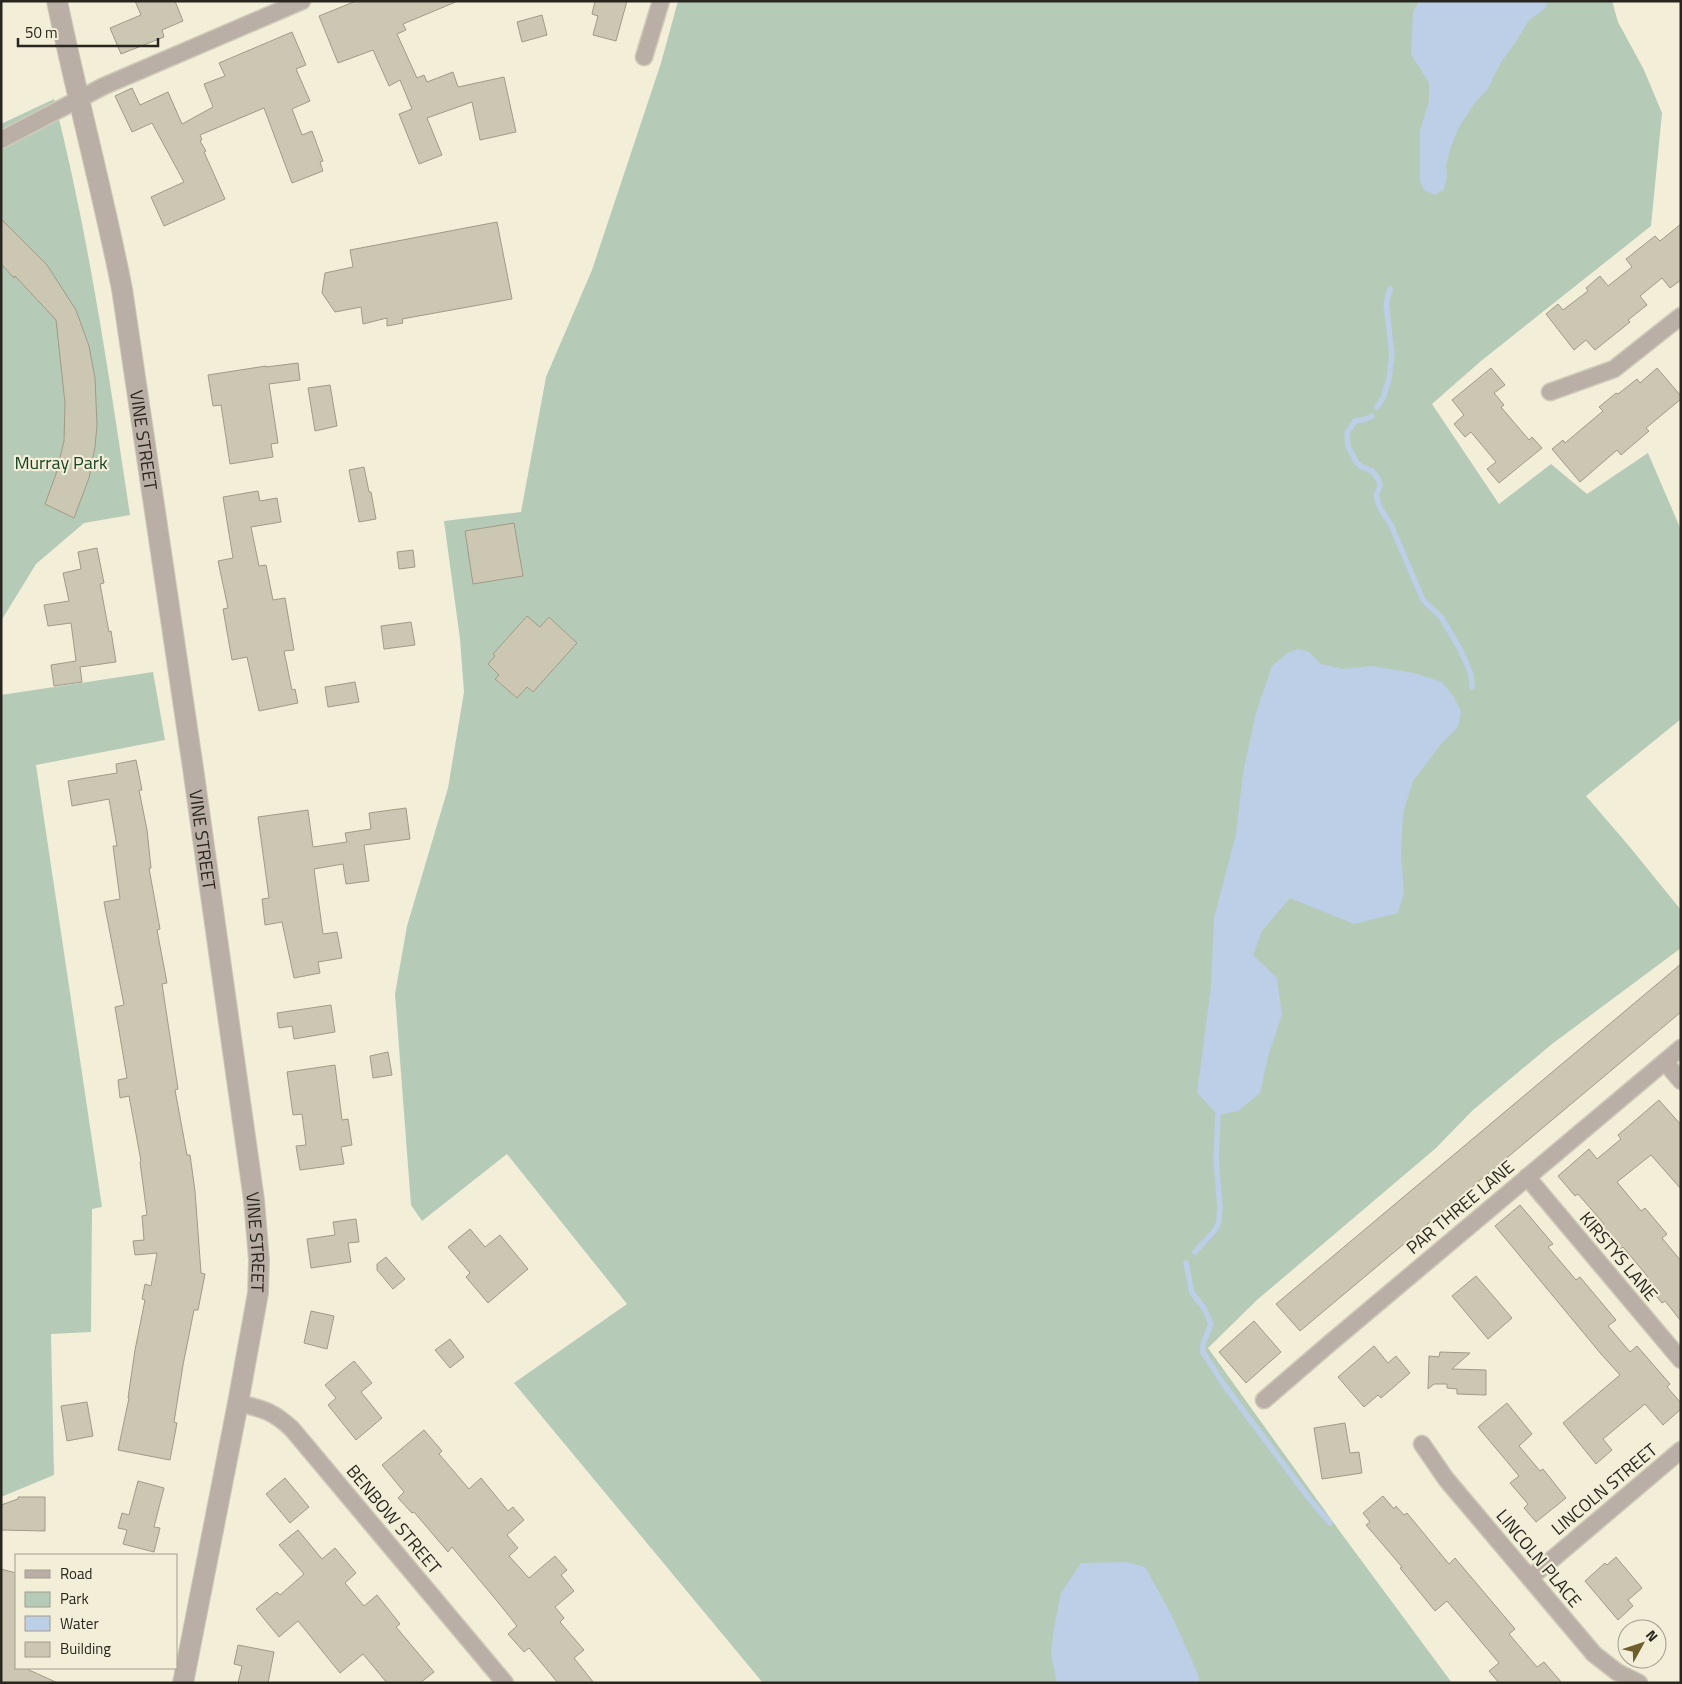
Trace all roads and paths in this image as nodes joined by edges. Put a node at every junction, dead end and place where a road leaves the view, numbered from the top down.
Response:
1 (57, 1) edge
2 (302, 1) edge
3 (661, 1) edge
4 (644, 56) dead end
5 (79, 100) junction
6 (1, 140) edge
7 (1681, 316) edge
8 (1550, 392) dead end
9 (1681, 1048) edge
10 (1665, 1062) junction
11 (1681, 1081) edge
12 (1527, 1177) junction
13 (1681, 1360) edge
14 (1264, 1400) dead end
15 (238, 1403) junction
16 (1422, 1444) dead end
17 (1681, 1450) edge
18 (1530, 1578) junction
19 (182, 1683) edge
20 (505, 1683) edge
21 (1639, 1683) edge

1 - 5 street, VINE STREET
2 - 5 street
3 - 4 street
5 - 6 street
5 - 15 street, VINE STREET
7 - 8 street
9 - 10 street, PAR THREE LANE
10 - 11 street
10 - 12 street, PAR THREE LANE
12 - 13 street, KIRSTYS LANE
12 - 14 street, PAR THREE LANE
15 - 19 street, VINE STREET
15 - 20 street, BENBOW STREET
16 - 18 street, LINCOLN PLACE
17 - 18 street, LINCOLN STREET
18 - 21 street, LINCOLN PLACE

